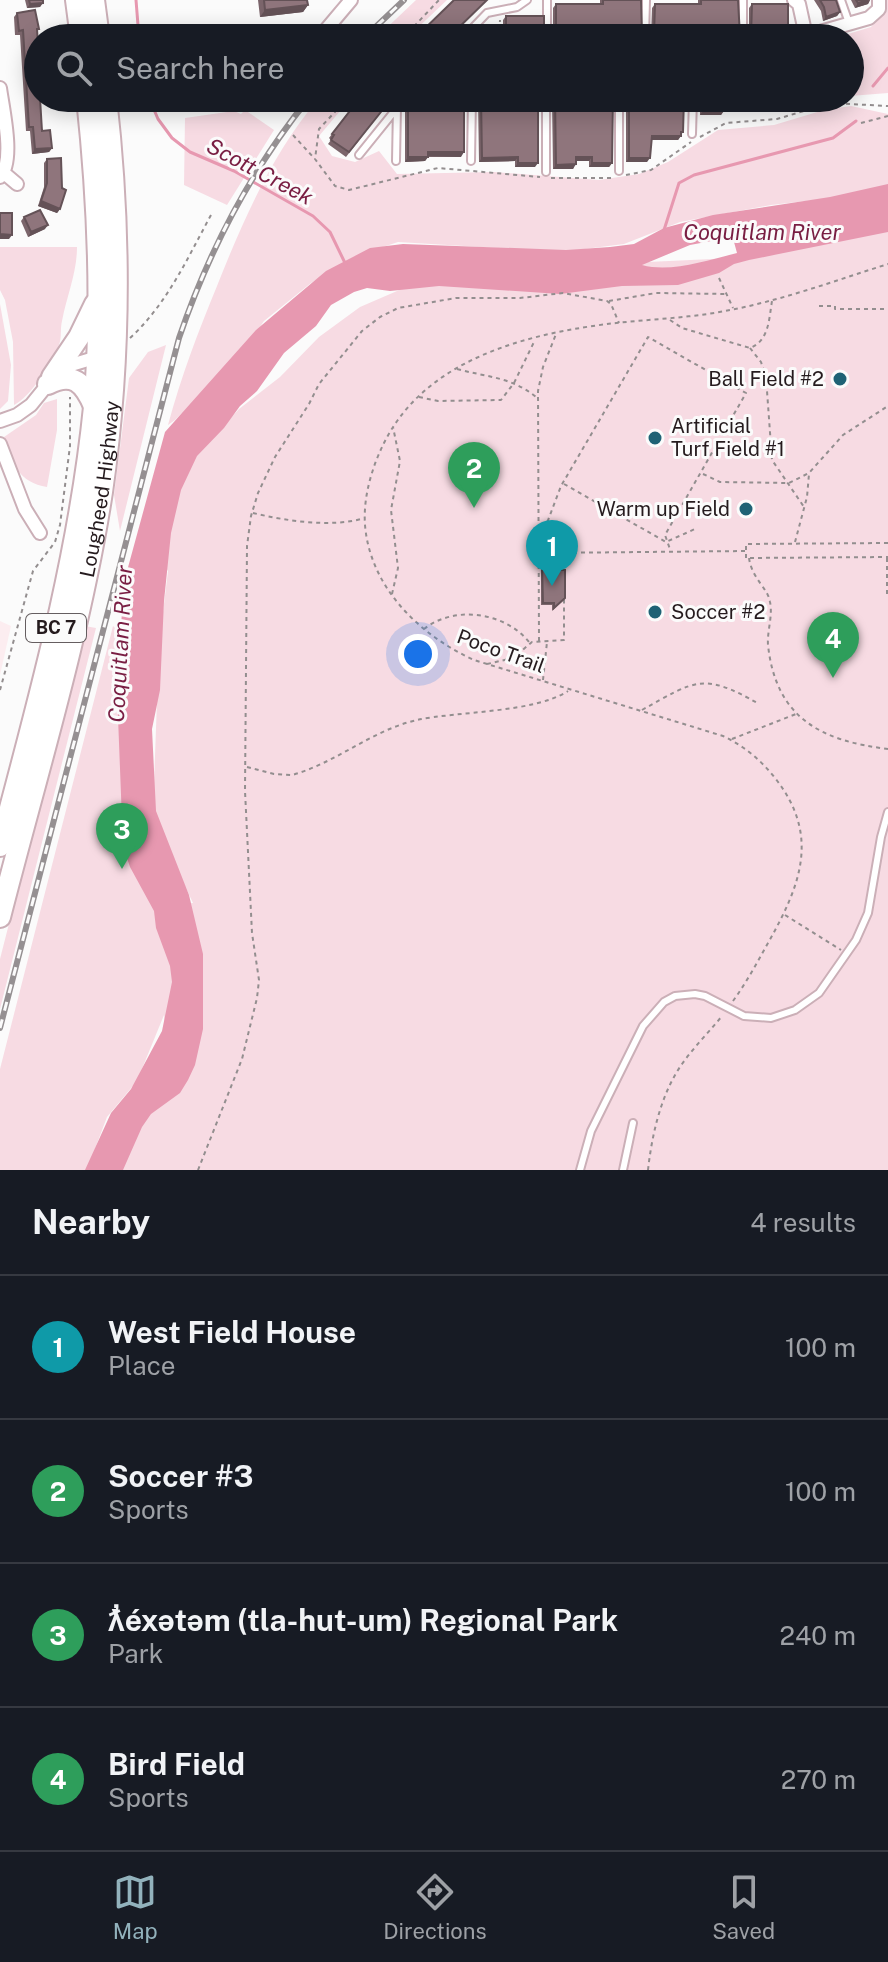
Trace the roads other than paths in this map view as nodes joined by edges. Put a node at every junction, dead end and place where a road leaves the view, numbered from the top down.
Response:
1 (76, 0) edge
2 (94, 0) edge
3 (351, 0) edge
4 (527, 0) edge
5 (547, 0) edge
6 (646, 0) edge
7 (743, 0) edge
8 (794, 0) edge
9 (841, 0) edge
10 (879, 0) edge
11 (849, 23) junction
12 (79, 24) edge
13 (97, 24) edge
14 (331, 24) edge
15 (476, 24) edge
16 (547, 24) edge
17 (645, 24) edge
18 (743, 24) edge
19 (803, 24) edge
20 (846, 24) edge
21 (0, 88) edge
22 (88, 112) edge
23 (107, 112) edge
24 (392, 112) edge
25 (397, 112) edge
26 (472, 112) edge
27 (546, 112) edge
28 (619, 112) edge
29 (693, 112) edge
30 (692, 134) dead end
31 (359, 155) dead end
32 (396, 161) dead end
33 (471, 161) dead end
34 (619, 171) dead end
35 (546, 172) dead end
36 (2, 175) edge
37 (17, 184) dead end
38 (99, 293) junction
39 (106, 355) junction
40 (50, 381) junction
41 (94, 406) junction
42 (0, 421) edge
43 (0, 444) edge
44 (40, 533) dead end
45 (888, 812) edge
46 (0, 846) edge
47 (0, 917) edge
48 (633, 1123) dead end
49 (580, 1170) edge
50 (623, 1170) edge

1 - 12 main road
2 - 13 main road
3 - 14 street
4 - 15 lane
5 - 16 lane
6 - 17 lane
7 - 18 lane
8 - 19 street
9 - 11 lane
10 - 11 street
11 - 20 street
21 - 36 street
22 - 38 main road, Lougheed Highway / BC 7
23 - 39 main road, Lougheed Highway / BC 7
24 - 31 lane
25 - 32 lane
26 - 33 lane
27 - 35 lane
28 - 34 lane
29 - 30 lane
36 - 37 street
38 - 39 main road, Lougheed Highway / BC 7
38 - 40 main road
39 - 40 street
39 - 41 main road, Lougheed Highway / BC 7
39 - 47 main road, Lougheed Highway / BC 7
40 - 41 main road
40 - 42 street
41 - 46 main road, Lougheed Highway / BC 7
43 - 44 street
45 - 49 lane
48 - 50 lane

